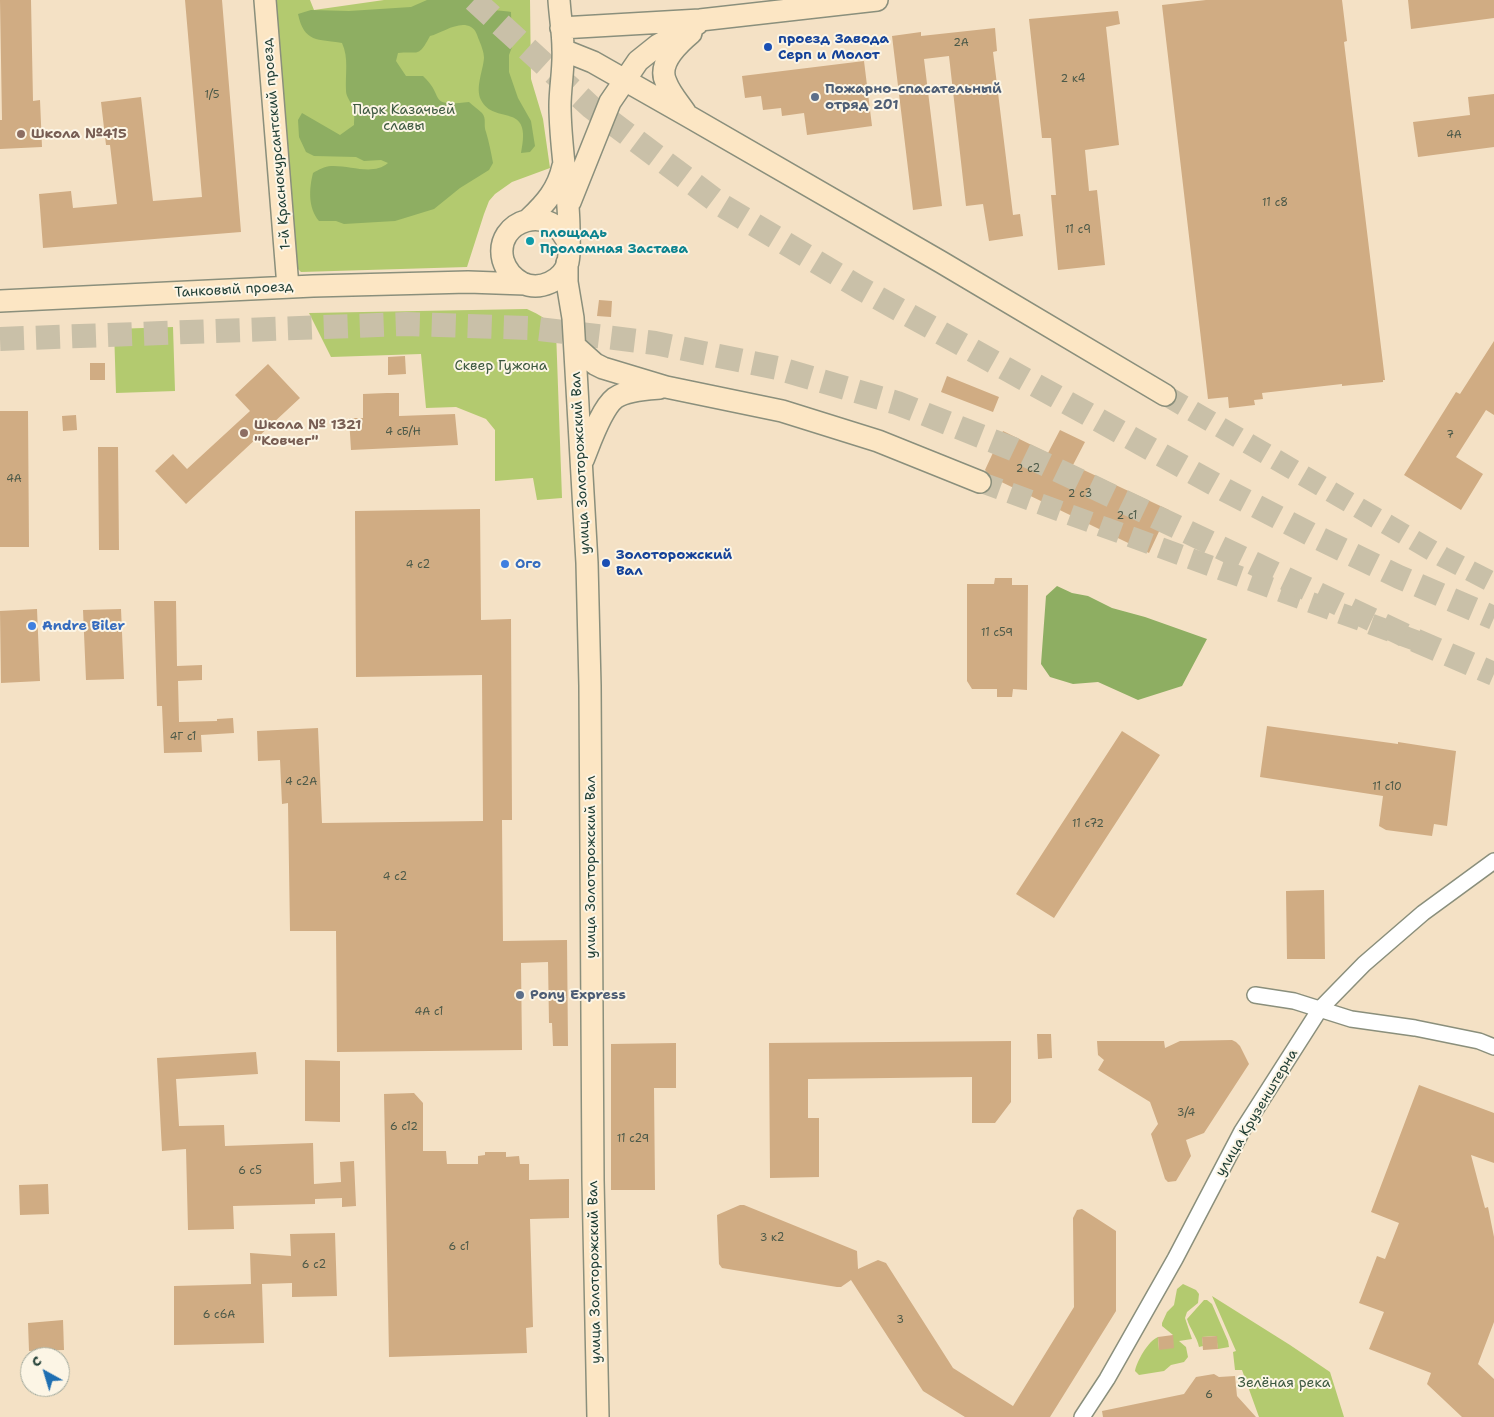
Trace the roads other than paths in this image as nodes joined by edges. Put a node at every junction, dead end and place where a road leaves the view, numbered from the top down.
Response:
1 (265, 0) edge
2 (559, 0) edge
3 (877, 0) edge
4 (706, 20) junction
5 (561, 28) junction
6 (563, 50) junction
7 (625, 80) junction
8 (688, 116) junction
9 (565, 158) junction
10 (569, 206) junction
11 (529, 219) junction
12 (502, 250) junction
13 (568, 255) junction
14 (468, 282) junction
15 (529, 285) junction
16 (288, 287) junction
17 (0, 301) edge
18 (573, 318) junction
19 (575, 346) junction
20 (666, 387) junction
21 (1165, 395) tunnel mouth
22 (580, 468) junction
23 (980, 482) tunnel mouth
24 (1494, 861) edge
25 (1255, 996) dead end
26 (1320, 1009) junction
27 (1494, 1046) edge
28 (598, 1417) edge
29 (1082, 1417) edge

1 - 16 street, 1-й Краснокурсантский проезд
2 - 5 street
3 - 4 street
4 - 5 street
4 - 7 street
4 - 8 street
5 - 6 street
6 - 7 street
6 - 9 street
7 - 8 street
7 - 10 street
8 - 21 street
9 - 10 street
9 - 11 street
10 - 13 street
11 - 12 street
11 - 13 street
12 - 14 street
12 - 15 street
13 - 15 street
13 - 18 street, улица Золоторожский Вал
14 - 15 street, Танковый проезд
14 - 16 street, Танковый проезд
15 - 18 street
16 - 17 street, Танковый проезд
18 - 19 street, улица Золоторожский Вал
19 - 20 street
19 - 22 street, улица Золоторожский Вал
20 - 22 street
20 - 23 street
22 - 28 street, улица Золоторожский Вал
24 - 26 street, улица Крузенштерна
25 - 26 street
26 - 27 street
26 - 29 street, улица Крузенштерна

